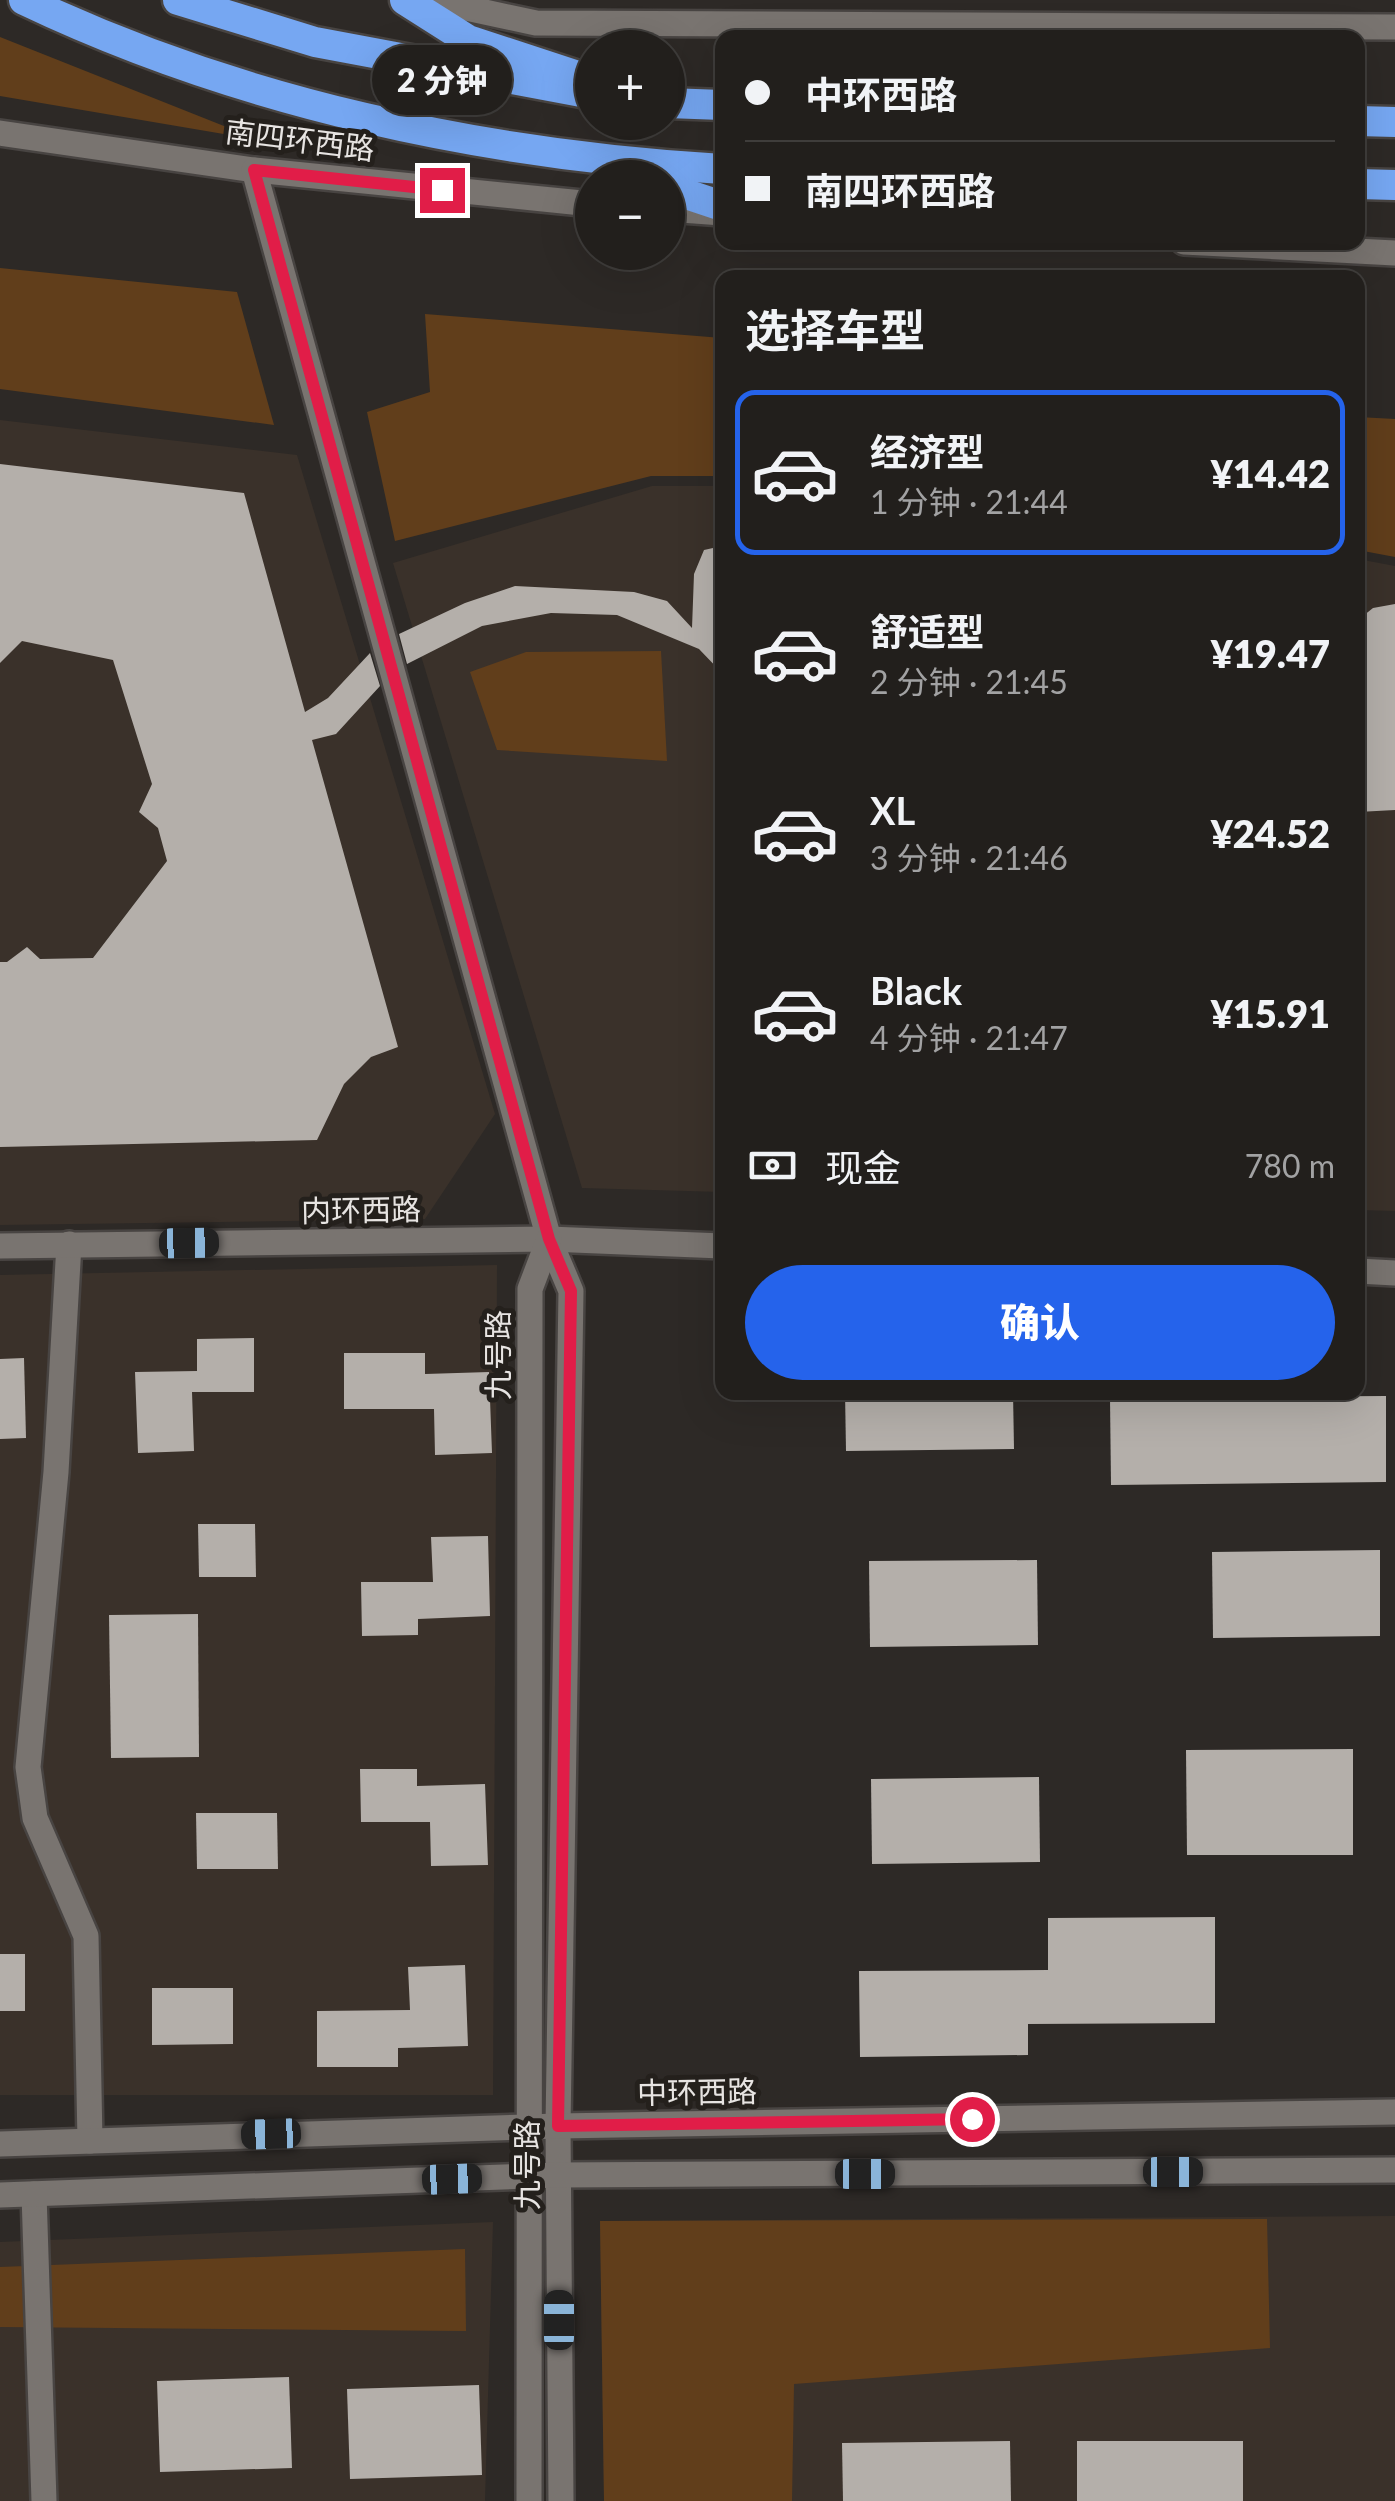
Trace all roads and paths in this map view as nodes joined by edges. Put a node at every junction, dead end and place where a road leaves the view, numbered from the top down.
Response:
1 (24, 0) edge
2 (178, 0) edge
3 (405, 0) edge
4 (429, 0) edge
5 (1395, 28) edge
6 (575, 75) edge
7 (575, 91) edge
8 (685, 104) edge
9 (715, 106) edge
10 (1365, 121) edge
11 (1395, 122) edge
12 (0, 133) edge
13 (560, 154) junction
14 (578, 160) edge
15 (715, 169) edge
16 (254, 170) junction
17 (1365, 184) edge
18 (1395, 185) edge
19 (685, 195) edge
20 (575, 202) edge
21 (715, 206) edge
22 (685, 209) edge
23 (715, 209) edge
24 (1337, 250) edge
25 (1395, 253) edge
26 (549, 1239) junction
27 (69, 1244) junction
28 (0, 1246) edge
29 (715, 1246) edge
30 (1365, 1271) edge
31 (1395, 1273) edge
32 (1395, 2112) edge
33 (558, 2126) junction
34 (529, 2127) junction
35 (90, 2141) junction
36 (0, 2144) edge
37 (1395, 2170) edge
38 (558, 2176) junction
39 (528, 2177) junction
40 (34, 2194) junction
41 (0, 2195) edge
42 (44, 2501) edge
43 (529, 2501) edge
44 (561, 2501) edge

1 - 13 highway, 南四环西路
2 - 7 highway
3 - 6 highway
4 - 5 street
8 - 9 highway
10 - 11 highway
12 - 16 street, 南四环西路
13 - 14 highway
13 - 15 highway, 南四环西路
16 - 20 street, 南四环西路
16 - 26 street
17 - 18 highway
19 - 21 highway
22 - 23 street
24 - 25 street
26 - 27 street, 内环西路
26 - 29 street, 内环西路
26 - 33 street, 九号路
26 - 34 street, 九号路
27 - 28 street, 内环西路
27 - 35 street
30 - 31 street
32 - 33 street, 中环西路
33 - 34 street, 中环西路
33 - 38 street, 九号路
34 - 35 street, 中环西路
34 - 39 street, 九号路
35 - 36 street, 中环西路
37 - 38 street
38 - 39 street
38 - 44 street, 九号路
39 - 40 street
39 - 43 street, 九号路
40 - 41 street
40 - 42 street

